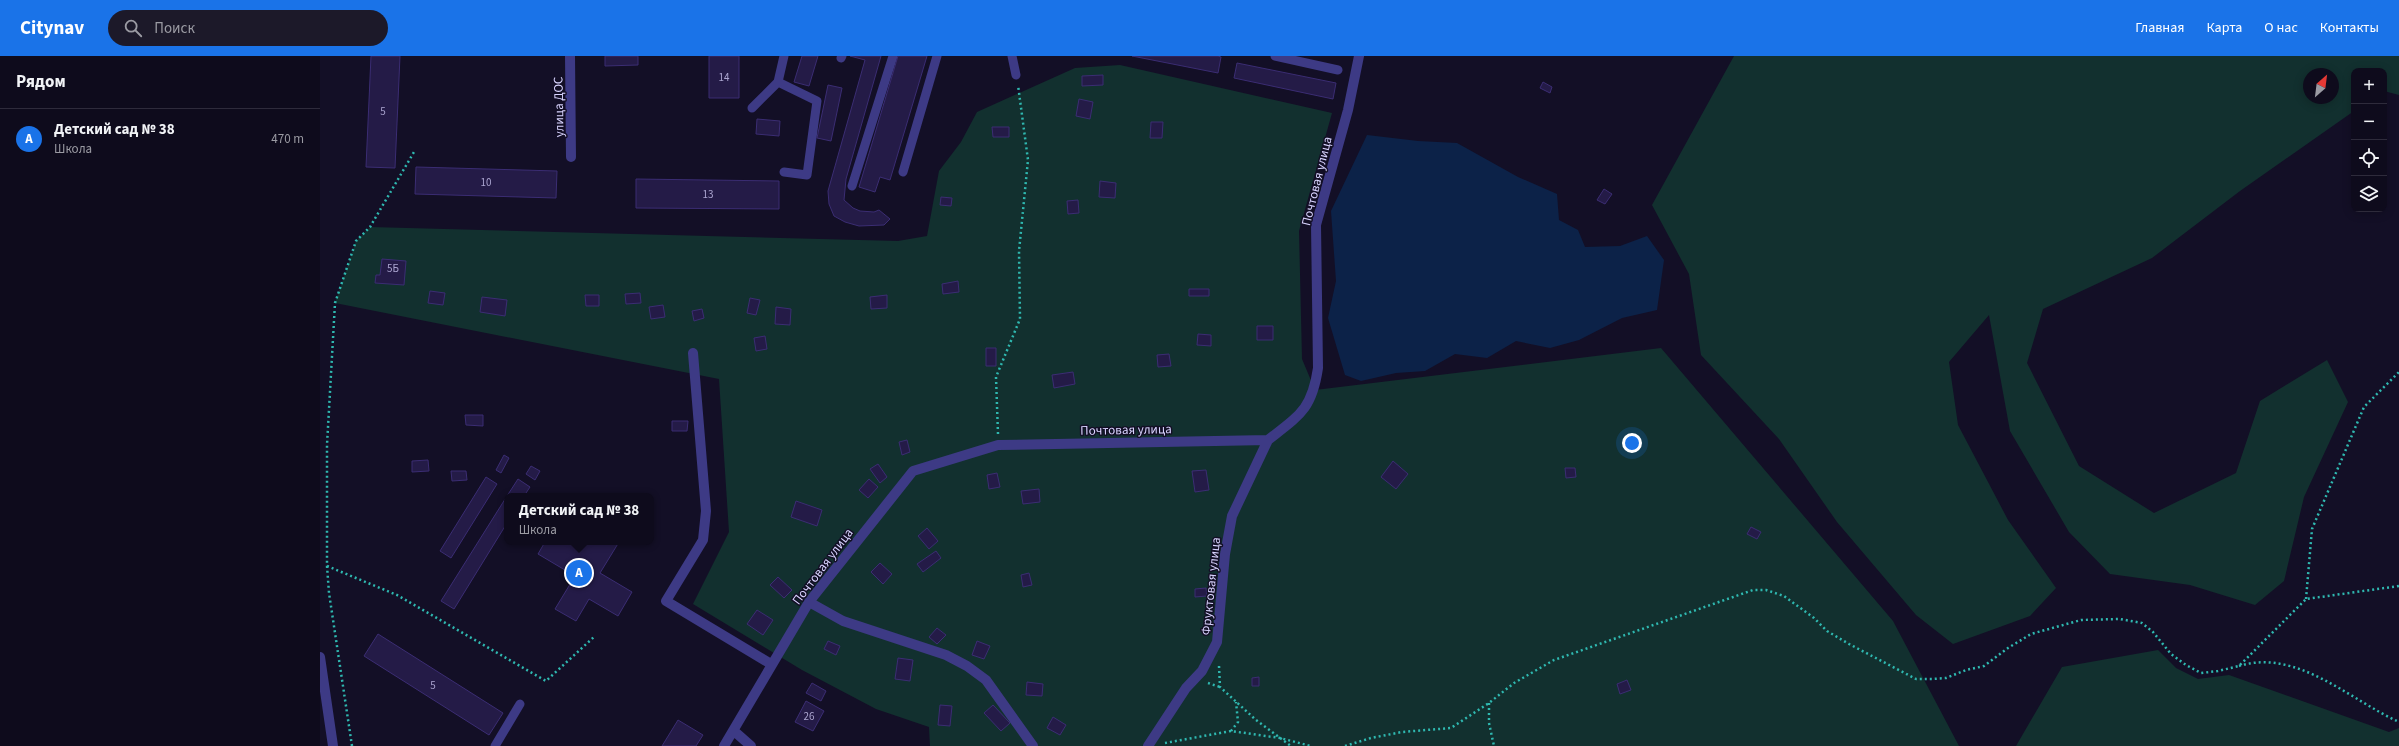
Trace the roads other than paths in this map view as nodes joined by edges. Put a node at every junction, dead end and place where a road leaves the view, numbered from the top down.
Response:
1 (570, 56) edge
2 (784, 56) edge
3 (893, 56) edge
4 (937, 56) edge
5 (1012, 56) edge
6 (1275, 56) edge
7 (1359, 56) edge
8 (1338, 70) dead end
9 (1016, 75) road end
10 (778, 82) junction
11 (752, 108) dead end
12 (571, 157) dead end
13 (784, 172) dead end
14 (903, 172) dead end
15 (852, 186) dead end
16 (693, 353) dead end
17 (1268, 440) junction
18 (809, 602) junction
19 (320, 657) edge
20 (771, 664) junction
21 (520, 704) dead end
22 (734, 731) junction
23 (1149, 745) edge
24 (334, 746) edge
25 (495, 746) edge
26 (724, 746) edge
27 (751, 746) edge
28 (1033, 746) edge

1 - 12 street, улица ДОС
2 - 10 lane
3 - 15 lane
4 - 14 lane
5 - 9 lane
6 - 8 lane
7 - 17 street, Почтовая улица
10 - 11 lane
10 - 13 lane
16 - 20 street
17 - 18 street, Почтовая улица
17 - 23 street, Фруктовая улица
18 - 20 street, Почтовая улица
18 - 28 street
19 - 24 street
20 - 22 street, Почтовая улица
21 - 25 lane
22 - 26 street, Почтовая улица
22 - 27 street

